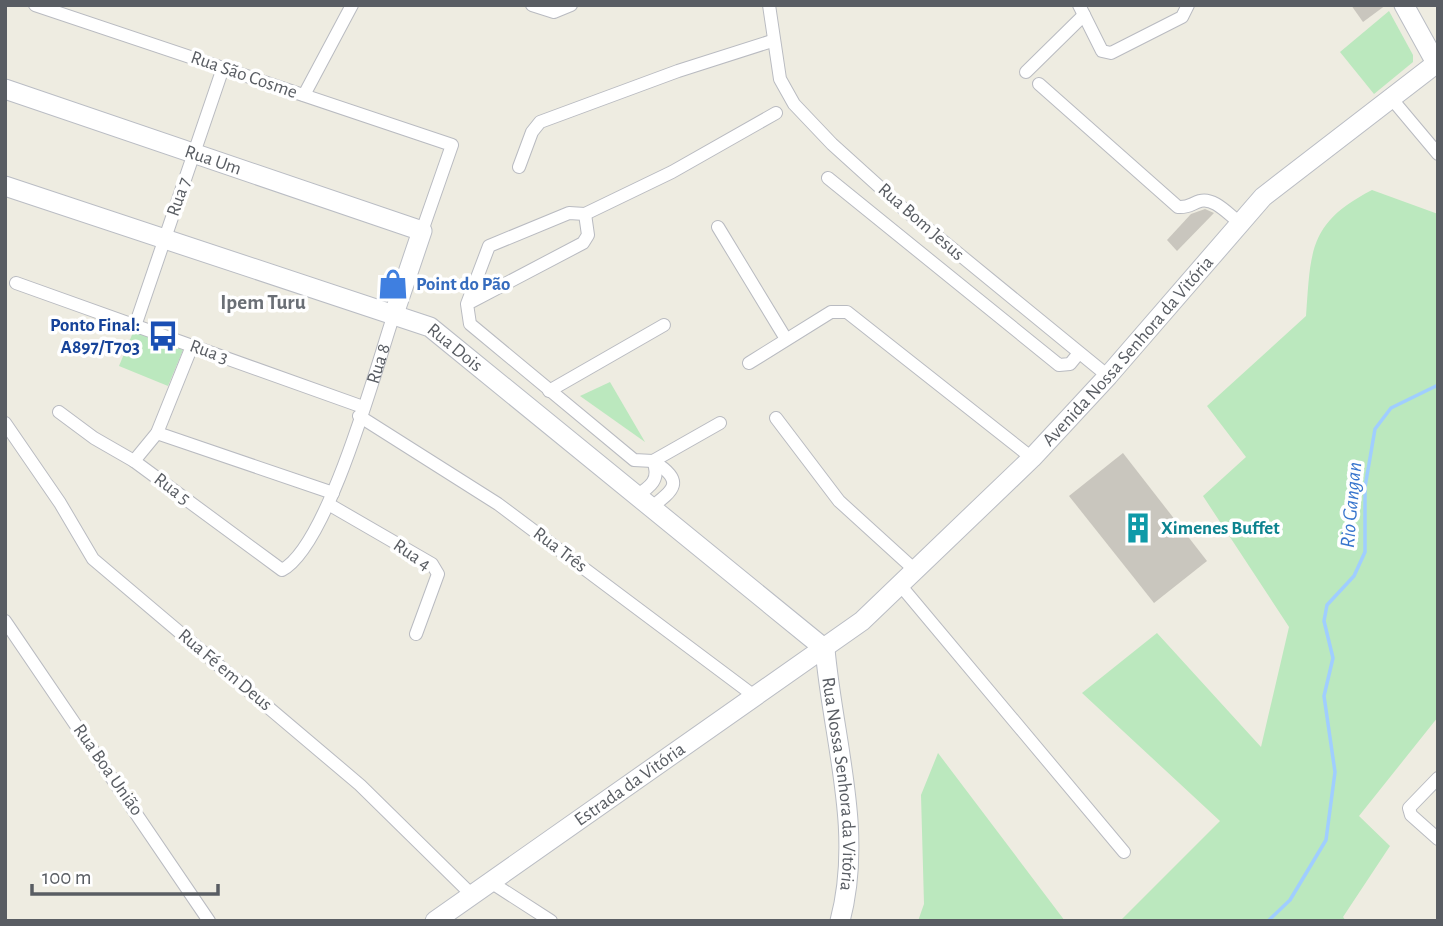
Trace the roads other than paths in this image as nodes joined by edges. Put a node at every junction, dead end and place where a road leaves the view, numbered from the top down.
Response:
1 (35, 5) edge
2 (352, 5) edge
3 (532, 5) edge
4 (571, 5) edge
5 (769, 5) edge
6 (1188, 5) edge
7 (1404, 5) edge
8 (1082, 10) edge
9 (772, 41) junction
10 (1437, 63) edge
11 (223, 68) junction
12 (1026, 72) dead end
13 (1039, 84) dead end
14 (5, 89) edge
15 (304, 95) junction
16 (1391, 98) junction
17 (776, 113) dead end
18 (452, 145) joint
19 (194, 153) junction
20 (1438, 154) edge
21 (519, 167) dead end
22 (828, 178) dead end
23 (5, 186) edge
24 (585, 214) junction
25 (1239, 222) junction
26 (718, 227) dead end
27 (422, 231) junction
28 (165, 239) junction
29 (16, 283) dead end
30 (467, 304) junction
31 (394, 314) junction
32 (664, 325) dead end
33 (135, 326) junction
34 (786, 340) junction
35 (192, 346) junction
36 (1079, 353) junction
37 (749, 363) dead end
38 (1108, 376) junction
39 (549, 391) junction
40 (59, 412) dead end
41 (361, 412) junction
42 (776, 418) dead end
43 (5, 423) edge
44 (720, 423) dead end
45 (157, 433) junction
46 (1032, 458) junction
47 (134, 461) junction
48 (653, 461) junction
49 (332, 499) junction
50 (642, 503) junction
51 (282, 570) joint
52 (916, 572) junction
53 (901, 586) junction
54 (5, 621) edge
55 (416, 634) dead end
56 (825, 649) junction
57 (805, 661) junction
58 (827, 673) junction
59 (753, 695) junction
60 (1438, 778) edge
61 (1438, 839) edge
62 (1124, 852) dead end
63 (489, 881) junction
64 (472, 895) junction
65 (209, 921) edge
66 (435, 921) edge
67 (551, 921) edge
68 (839, 921) edge

1 - 11 street, Rua São Cosme
2 - 15 street
3 - 4 street
5 - 9 street, Rua Bom Jesus
6 - 8 street
7 - 10 main road
8 - 12 street
9 - 21 street
9 - 36 street, Rua Bom Jesus
10 - 16 main road, Avenida Nossa Senhora da Vitória
11 - 15 street, Rua São Cosme
11 - 19 street, Rua 7
13 - 25 street
14 - 19 main road, Rua Um
15 - 18 street, Rua São Cosme
16 - 20 street
16 - 25 main road, Avenida Nossa Senhora da Vitória
17 - 24 street
18 - 27 street, Rua 8
19 - 27 main road, Rua Um
19 - 28 street, Rua 7
22 - 36 street
23 - 28 main road, Rua Dois
24 - 30 street
24 - 30 street
25 - 38 main road, Avenida Nossa Senhora da Vitória
26 - 34 street
27 - 31 main road, Rua 8
28 - 31 main road, Rua Dois
28 - 33 street, Rua 7
29 - 33 street, Rua 3
30 - 39 street
31 - 41 street, Rua 8
31 - 50 main road, Rua Dois
32 - 39 street
33 - 35 street, Rua 3
34 - 37 street
34 - 46 street
35 - 41 street, Rua 3
35 - 45 street
36 - 38 street, Rua Bom Jesus
38 - 46 main road, Avenida Nossa Senhora da Vitória
39 - 48 street
40 - 47 street, Rua 5
41 - 49 street, Rua 8
41 - 59 street, Rua Três
42 - 52 street
43 - 64 street, Rua Fé em Deus
44 - 48 street
45 - 47 street
45 - 49 street, Rua 4
46 - 52 main road, Avenida Nossa Senhora da Vitória
47 - 51 street, Rua 5
48 - 50 street
48 - 50 street
49 - 51 street, Rua 8
49 - 55 street, Rua 4
50 - 56 main road, Rua Dois
52 - 53 main road, Avenida Nossa Senhora da Vitória
53 - 56 main road, Avenida Nossa Senhora da Vitória
53 - 62 street
54 - 65 street, Rua Boa União
56 - 57 main road, Estrada da Vitória
56 - 58 main road, Rua Nossa Senhora da Vitória
57 - 58 main road
57 - 59 main road, Estrada da Vitória
58 - 68 main road, Rua Nossa Senhora da Vitória
59 - 63 main road, Estrada da Vitória
60 - 61 street
63 - 64 main road, Estrada da Vitória
63 - 67 street
64 - 66 main road, Estrada da Vitória

